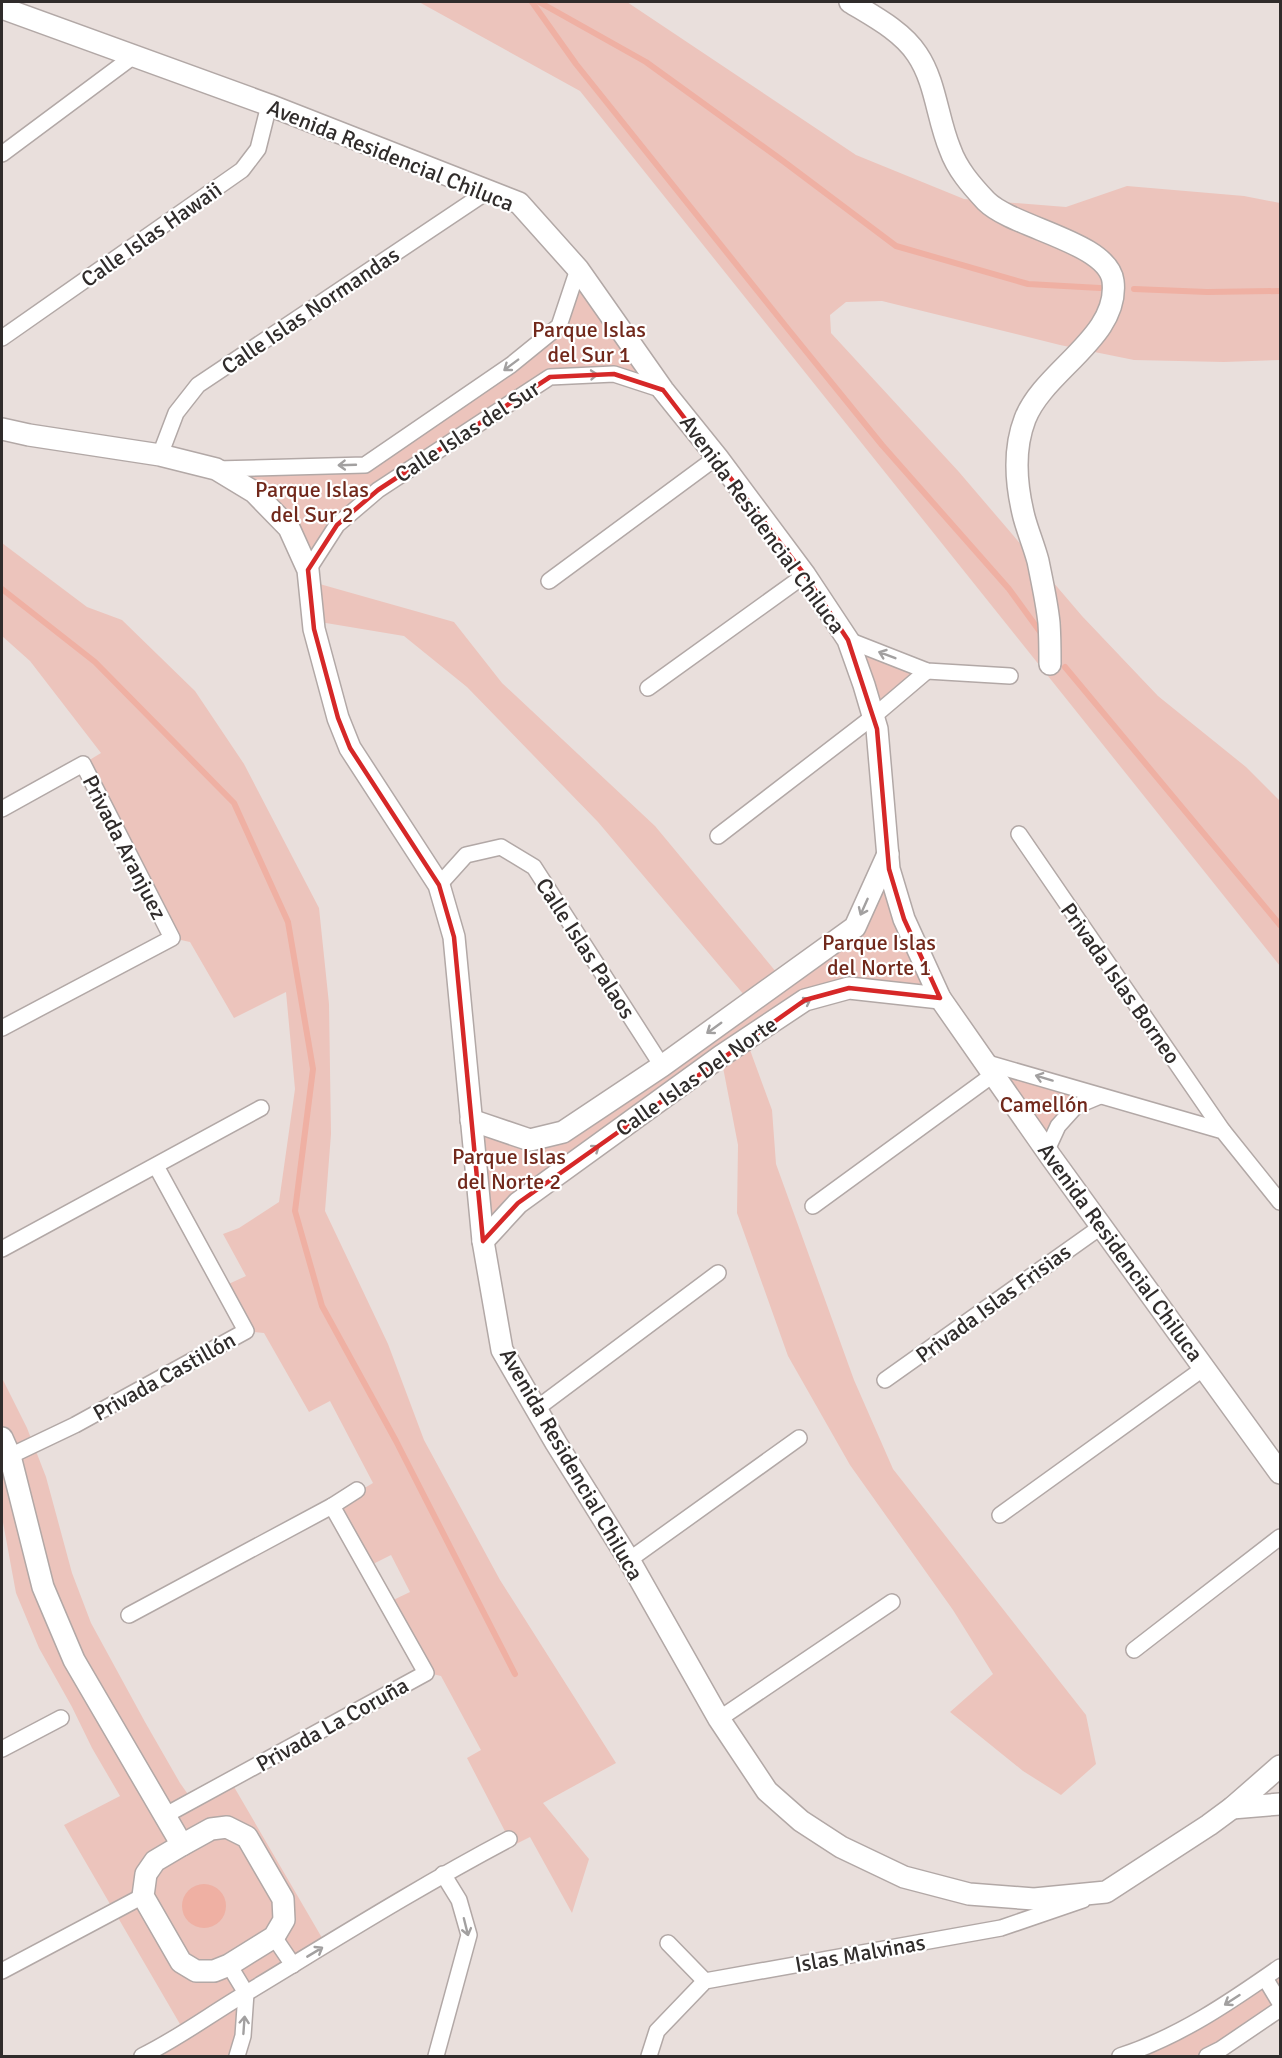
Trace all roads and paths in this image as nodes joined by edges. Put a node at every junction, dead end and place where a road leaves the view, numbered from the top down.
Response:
1 (850, 2) edge
2 (2, 8) edge
3 (135, 55) junction
4 (269, 105) junction
5 (2, 154) edge
6 (488, 191) junction
7 (578, 269) junction
8 (2, 338) edge
9 (663, 390) junction
10 (2, 429) edge
11 (160, 455) junction
12 (717, 457) junction
13 (216, 469) junction
14 (308, 570) junction
15 (805, 575) junction
16 (549, 581) dead end
17 (848, 640) junction
18 (1050, 664) dead end
19 (927, 670) junction
20 (1010, 676) dead end
21 (648, 688) dead end
22 (874, 716) junction
23 (2, 809) edge
24 (1019, 834) dead end
25 (718, 836) dead end
26 (888, 854) junction
27 (439, 885) junction
28 (940, 998) junction
29 (2, 1028) edge
30 (662, 1066) junction
31 (989, 1068) junction
32 (1100, 1096) junction
33 (261, 1108) dead end
34 (471, 1120) junction
35 (1223, 1131) junction
36 (1047, 1150) junction
37 (156, 1166) junction
38 (1281, 1202) edge
39 (813, 1206) dead end
40 (1102, 1226) junction
41 (483, 1241) junction
42 (2, 1249) edge
43 (718, 1273) dead end
44 (1204, 1368) junction
45 (885, 1380) dead end
46 (536, 1409) junction
47 (799, 1438) dead end
48 (6, 1447) edge
49 (1281, 1473) edge
50 (357, 1490) dead end
51 (332, 1506) junction
52 (1000, 1515) dead end
53 (1281, 1537) edge
54 (629, 1560) junction
55 (892, 1602) dead end
56 (129, 1615) dead end
57 (1134, 1650) dead end
58 (61, 1718) dead end
59 (719, 1719) junction
60 (2, 1749) edge
61 (1281, 1766) edge
62 (1281, 1804) edge
63 (1232, 1808) junction
64 (164, 1816) junction
65 (509, 1839) dead end
66 (182, 1845) junction
67 (443, 1874) junction
68 (1106, 1892) junction
69 (143, 1896) junction
70 (274, 1937) junction
71 (668, 1943) dead end
72 (229, 1965) junction
73 (293, 1965) junction
74 (1281, 1967) edge
75 (2, 1971) edge
76 (1265, 1978) junction
77 (705, 1981) junction
78 (246, 1992) junction
79 (1281, 2003) edge
80 (1281, 2009) edge
81 (142, 2056) edge
82 (237, 2056) edge
83 (436, 2056) edge
84 (649, 2056) edge
85 (1120, 2056) edge
86 (1207, 2056) edge

1 - 18 street
2 - 3 street, Avenida Residencial Chiluca
3 - 4 street, Avenida Residencial Chiluca
3 - 5 street
4 - 6 street, Avenida Residencial Chiluca
4 - 8 street, Calle Islas Hawaii
6 - 7 street, Avenida Residencial Chiluca
6 - 11 street, Calle Islas Normandas
7 - 9 street, Avenida Residencial Chiluca
7 -> 13 street, Calle Islas del Sur
9 - 12 street, Avenida Residencial Chiluca
14 -> 9 street, Calle Islas del Sur
10 - 11 street, Avenida Residencial Chiluca
11 - 13 street, Avenida Residencial Chiluca
12 - 15 street, Avenida Residencial Chiluca
12 - 16 street
13 - 14 street, Avenida Residencial Chiluca
14 - 27 street, Avenida Residencial Chiluca
15 - 17 street, Avenida Residencial Chiluca
15 - 21 street
19 -> 17 street
17 - 22 street, Avenida Residencial Chiluca
19 - 20 street
19 - 22 street
22 - 25 street
22 - 26 street, Avenida Residencial Chiluca
23 - 29 street, Privada Aranjuez
24 - 35 street, Privada Islas Borneo
26 - 28 street, Avenida Residencial Chiluca
26 -> 30 street, Calle Islas Del Norte
27 - 30 street, Calle Islas Palaos
27 - 34 street, Avenida Residencial Chiluca
28 - 31 street, Avenida Residencial Chiluca
41 -> 28 street, Calle Islas Del Norte
30 - 34 street, Calle Islas Del Norte
32 -> 31 street
31 - 36 street, Avenida Residencial Chiluca
31 - 39 street
32 - 35 street
32 - 36 street
33 - 37 street
34 - 41 street, Avenida Residencial Chiluca
35 - 38 street, Privada Islas Borneo
36 - 40 street, Avenida Residencial Chiluca
37 - 42 street
37 - 48 street, Privada Castillón
40 - 44 street, Avenida Residencial Chiluca
40 - 45 street, Privada Islas Frisias
41 - 46 street, Avenida Residencial Chiluca
43 - 46 street
44 - 49 street, Avenida Residencial Chiluca
44 - 52 street
46 - 54 street, Avenida Residencial Chiluca
47 - 54 street
48 - 64 street
50 - 51 street
51 - 56 street
51 - 64 street, Privada La Coruña
53 - 57 street
54 - 59 street, Avenida Residencial Chiluca
55 - 59 street
58 - 60 street
59 - 68 street, Avenida Residencial Chiluca
61 - 63 street
62 - 63 street, Avenida Residencial Chiluca
63 - 68 street, Avenida Residencial Chiluca
64 - 66 street
65 - 67 street
66 - 69 street
66 - 70 street
73 -> 67 street
67 -> 83 street
68 - 77 street, Islas Malvinas
69 - 72 street
69 - 75 street
70 - 72 street
70 - 73 street
71 - 77 street
72 - 78 street
73 - 78 street
74 - 76 street
76 - 79 street
76 -> 85 street
77 - 84 street
78 - 81 street
82 -> 78 street
80 - 86 street

